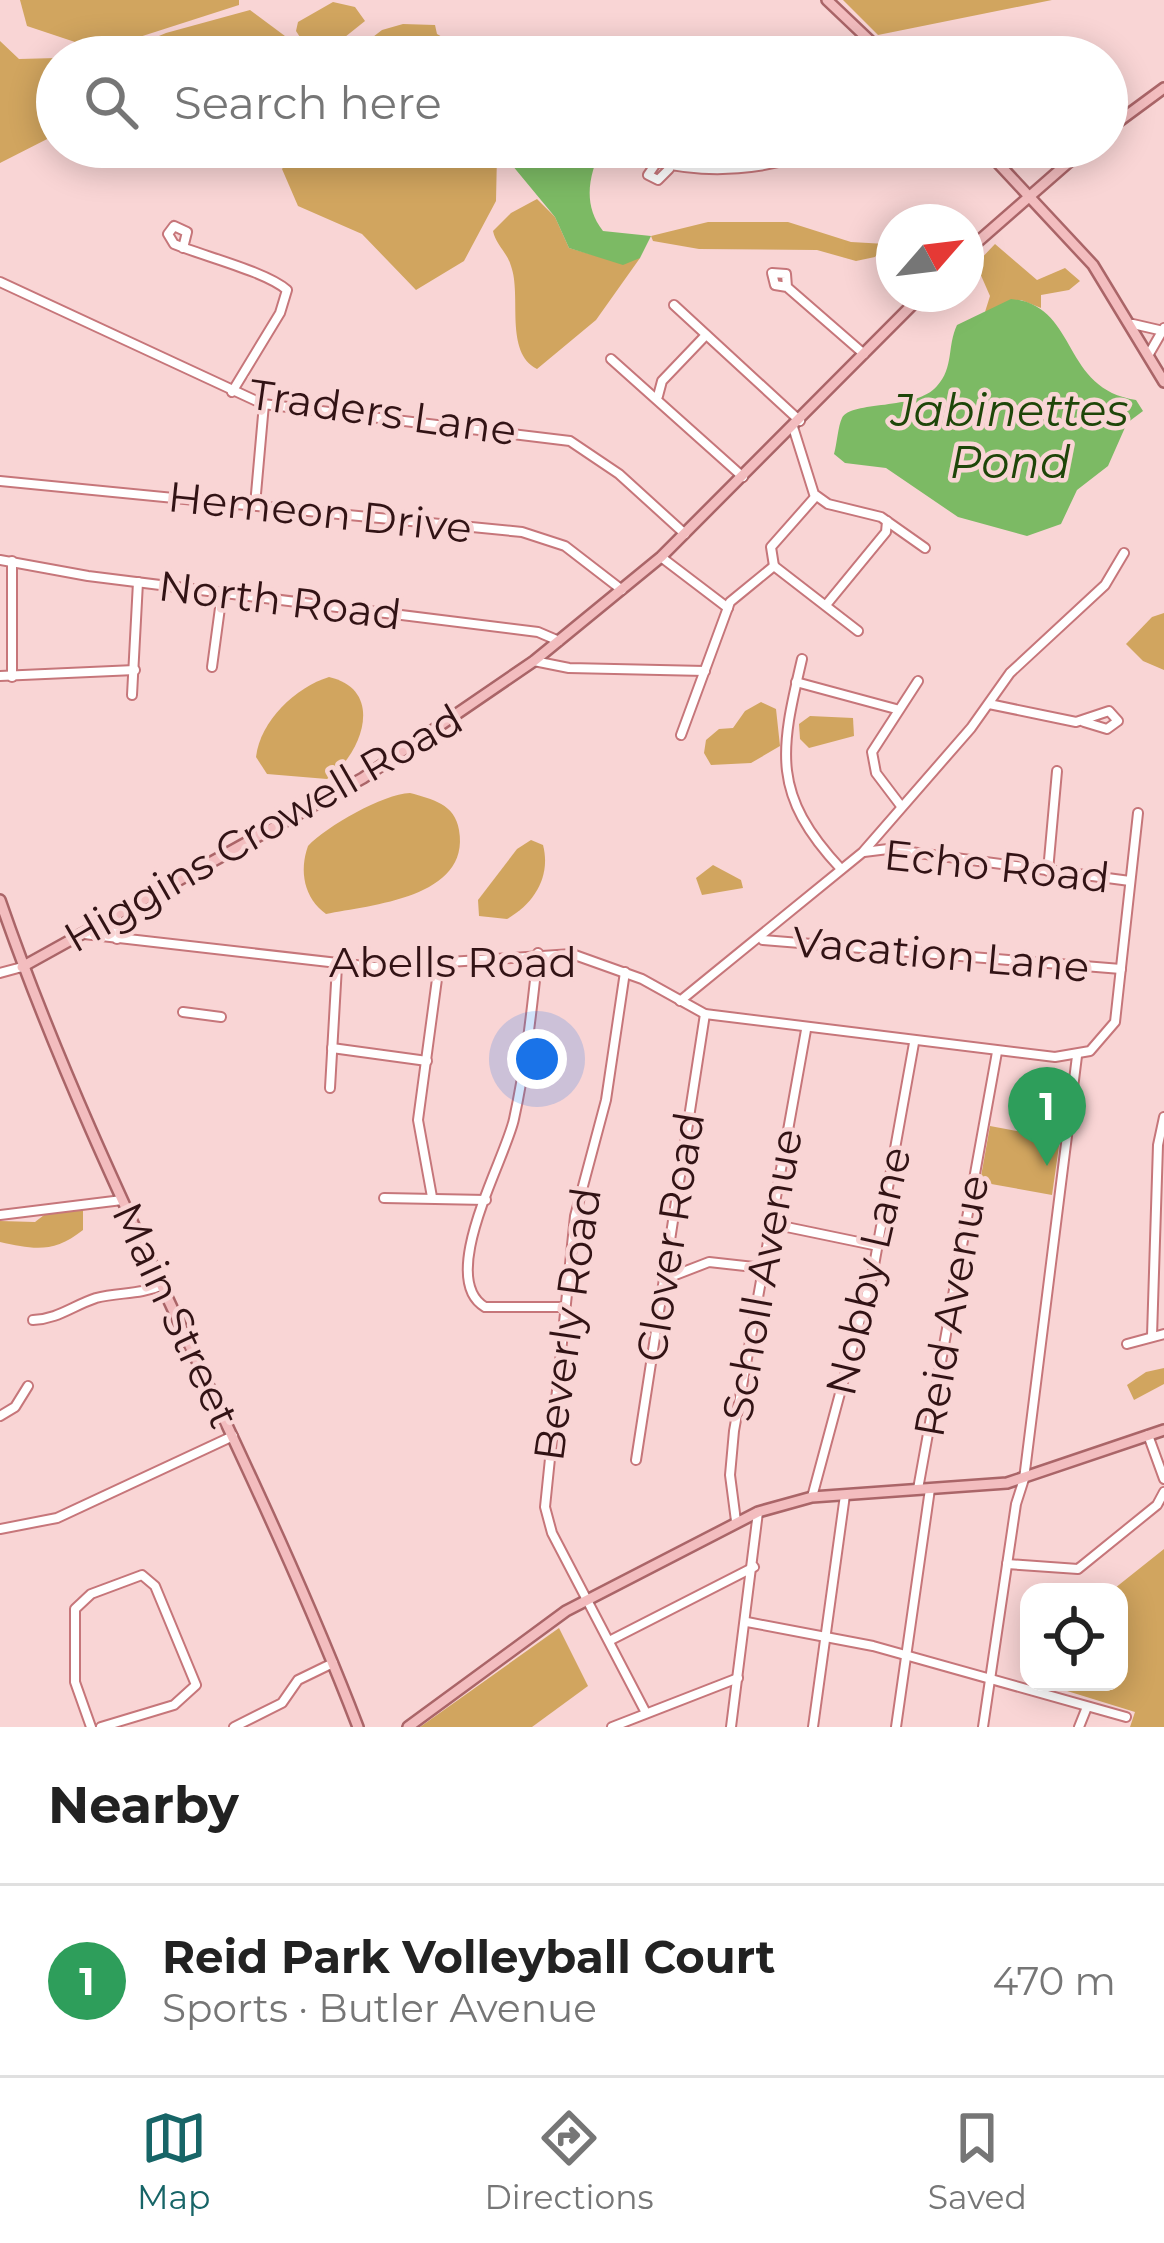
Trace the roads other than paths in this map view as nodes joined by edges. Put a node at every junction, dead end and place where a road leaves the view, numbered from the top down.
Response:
1 (827, 0) edge
2 (865, 36) edge
3 (1164, 88) edge
4 (1128, 115) edge
5 (692, 168) edge
6 (1005, 168) edge
7 (1061, 168) edge
8 (669, 169) dead end
9 (1031, 193) junction
10 (984, 236) edge
11 (183, 248) dead end
12 (0, 282) edge
13 (787, 287) dead end
14 (674, 305) dead end
15 (905, 312) edge
16 (1133, 324) junction
17 (1161, 329) edge
18 (706, 335) junction
19 (864, 354) junction
20 (1149, 354) junction
21 (611, 358) dead end
22 (1164, 382) edge
23 (232, 392) junction
24 (658, 396) junction
25 (264, 404) junction
26 (796, 424) junction
27 (744, 477) junction
28 (0, 482) edge
29 (816, 496) junction
30 (255, 505) junction
31 (887, 521) junction
32 (685, 534) junction
33 (925, 548) dead end
34 (1124, 554) dead end
35 (661, 557) junction
36 (0, 560) edge
37 (13, 561) junction
38 (775, 566) junction
39 (139, 582) junction
40 (622, 590) junction
41 (222, 593) junction
42 (826, 605) junction
43 (728, 608) junction
44 (858, 631) dead end
45 (559, 641) junction
46 (802, 659) dead end
47 (533, 661) junction
48 (212, 667) dead end
49 (135, 670) junction
50 (706, 671) junction
51 (0, 676) edge
52 (11, 676) junction
53 (918, 681) dead end
54 (796, 682) junction
55 (131, 695) dead end
56 (989, 704) junction
57 (896, 709) junction
58 (1084, 722) dead end
59 (681, 735) dead end
60 (1057, 771) dead end
61 (901, 806) junction
62 (1138, 813) dead end
63 (863, 852) junction
64 (842, 869) junction
65 (1048, 871) junction
66 (1130, 881) junction
67 (0, 900) edge
68 (117, 915) junction
69 (82, 934) junction
70 (117, 939) junction
71 (761, 940) junction
72 (538, 953) junction
73 (439, 964) junction
74 (337, 966) junction
75 (22, 967) junction
76 (1121, 968) junction
77 (625, 972) junction
78 (0, 973) edge
79 (680, 1001) junction
80 (183, 1012) dead end
81 (705, 1013) junction
82 (221, 1017) dead end
83 (806, 1030) junction
84 (914, 1043) junction
85 (332, 1048) junction
86 (997, 1052) junction
87 (1077, 1056) junction
88 (427, 1061) junction
89 (330, 1088) dead end
90 (1164, 1117) edge
91 (432, 1197) junction
92 (384, 1198) dead end
93 (122, 1200) junction
94 (486, 1200) junction
95 (0, 1215) edge
96 (772, 1224) junction
97 (878, 1246) junction
98 (763, 1268) junction
99 (663, 1280) junction
100 (163, 1285) junction
101 (565, 1307) junction
102 (33, 1320) dead end
103 (1164, 1334) edge
104 (1152, 1336) junction
105 (1127, 1343) dead end
106 (28, 1386) dead end
107 (0, 1416) edge
108 (1164, 1430) edge
109 (1148, 1434) junction
110 (232, 1436) junction
111 (636, 1460) dead end
112 (1024, 1479) junction
113 (1164, 1479) edge
114 (924, 1489) junction
115 (1164, 1492) edge
116 (845, 1496) junction
117 (812, 1497) junction
118 (758, 1512) junction
119 (736, 1521) junction
120 (0, 1529) edge
121 (1006, 1564) junction
122 (754, 1567) junction
123 (586, 1598) junction
124 (747, 1622) junction
125 (827, 1635) junction
126 (610, 1640) junction
127 (905, 1654) junction
128 (333, 1663) junction
129 (990, 1676) junction
130 (738, 1678) junction
131 (1088, 1707) junction
132 (645, 1711) junction
133 (157, 1712) junction
134 (1126, 1717) dead end
135 (92, 1727) edge
136 (101, 1727) edge
137 (161, 1727) edge
138 (233, 1727) edge
139 (358, 1727) edge
140 (408, 1727) edge
141 (611, 1727) edge
142 (731, 1727) edge
143 (813, 1727) edge
144 (896, 1727) edge
145 (983, 1727) edge
146 (1079, 1727) edge

1 - 2 main road
3 - 4 main road
5 - 8 street
6 - 9 main road
7 - 9 main road
9 - 10 main road
9 - 16 main road
11 - 23 street
12 - 23 street, Traders Lane
13 - 19 street
14 - 18 street
15 - 19 main road, Higgins Crowell Road
16 - 17 street
16 - 20 main road
17 - 20 street
18 - 24 street
18 - 26 street
19 - 26 main road, Higgins Crowell Road
20 - 22 main road
21 - 24 street
23 - 25 street, Traders Lane
24 - 27 street
25 - 30 street
25 - 32 street, Traders Lane
26 - 27 main road, Higgins Crowell Road
26 - 29 street
27 - 32 main road, Higgins Crowell Road
28 - 30 street, Hemeon Drive
29 - 31 street
29 - 38 street
30 - 40 street, Hemeon Drive
31 - 33 street
31 - 42 street
32 - 35 main road, Higgins Crowell Road
34 - 56 street
35 - 40 main road, Higgins Crowell Road
35 - 43 street
36 - 37 street, North Road
37 - 39 street, North Road
37 - 52 street
38 - 42 street
38 - 43 street
39 - 41 street, North Road
39 - 49 street
40 - 45 main road, Higgins Crowell Road
41 - 45 street, North Road
41 - 48 street
42 - 44 street
43 - 50 street
45 - 47 main road, Higgins Crowell Road
46 - 54 street
47 - 50 street
47 - 68 main road, Higgins Crowell Road
49 - 52 street
49 - 55 street
50 - 59 street
51 - 52 street
53 - 57 street
54 - 57 street
54 - 64 street
56 - 58 street
56 - 61 street
57 - 61 street
60 - 65 street
61 - 63 street
62 - 66 street
63 - 64 street
63 - 65 street, Echo Road
64 - 71 street
65 - 66 street, Echo Road
66 - 76 street
67 - 75 main road, Main Street
68 - 69 main road, Higgins Crowell Road
68 - 70 street
69 - 70 street, Abells Road
69 - 75 main road, Higgins Crowell Road
70 - 74 street, Abells Road
71 - 76 street, Vacation Lane
71 - 79 street
72 - 73 street, Abells Road
72 - 77 street, Abells Road
72 - 94 street
73 - 74 street, Abells Road
73 - 88 street
74 - 85 street
75 - 78 street
75 - 93 main road, Main Street
76 - 87 street
77 - 79 street, Abells Road
77 - 101 street, Beverly Road
79 - 81 street, Abells Road
80 - 82 street
81 - 83 street, Abells Road
81 - 99 street, Clover Road
83 - 84 street, Abells Road
83 - 96 street, Scholl Avenue
84 - 86 street, Abells Road
84 - 97 street, Nobby Lane
85 - 88 street
85 - 89 street
86 - 87 street, Abells Road
86 - 114 street, Reid Avenue
87 - 112 street
88 - 91 street
90 - 104 street
91 - 92 street
91 - 94 street
93 - 95 street
93 - 100 main road, Main Street
94 - 101 street
96 - 97 street
96 - 98 street, Scholl Avenue
97 - 117 street, Nobby Lane
98 - 99 street
98 - 119 street, Scholl Avenue
99 - 111 street, Clover Road
100 - 102 street
100 - 110 main road, Main Street
101 - 123 street, Beverly Road
103 - 104 street
104 - 105 street
106 - 107 street
108 - 109 main road
109 - 112 main road
109 - 113 street
110 - 120 street
110 - 128 main road, Main Street
112 - 114 main road
112 - 121 street
114 - 116 main road
114 - 127 street, Reid Avenue
115 - 121 street
116 - 117 main road
116 - 125 street
117 - 118 main road
118 - 119 main road
118 - 122 street
119 - 123 main road
121 - 129 street
122 - 124 street
122 - 126 street
123 - 126 street, Beverly Road
123 - 140 main road
124 - 125 street
124 - 130 street
125 - 127 street
125 - 143 street
126 - 132 street, Beverly Road
127 - 129 street
127 - 144 street, Reid Avenue
128 - 138 street
128 - 139 main road, Main Street
129 - 131 street
129 - 145 street
130 - 132 street
130 - 142 street
131 - 134 street
131 - 146 street
132 - 141 street
133 - 135 street
133 - 136 street
133 - 137 street

